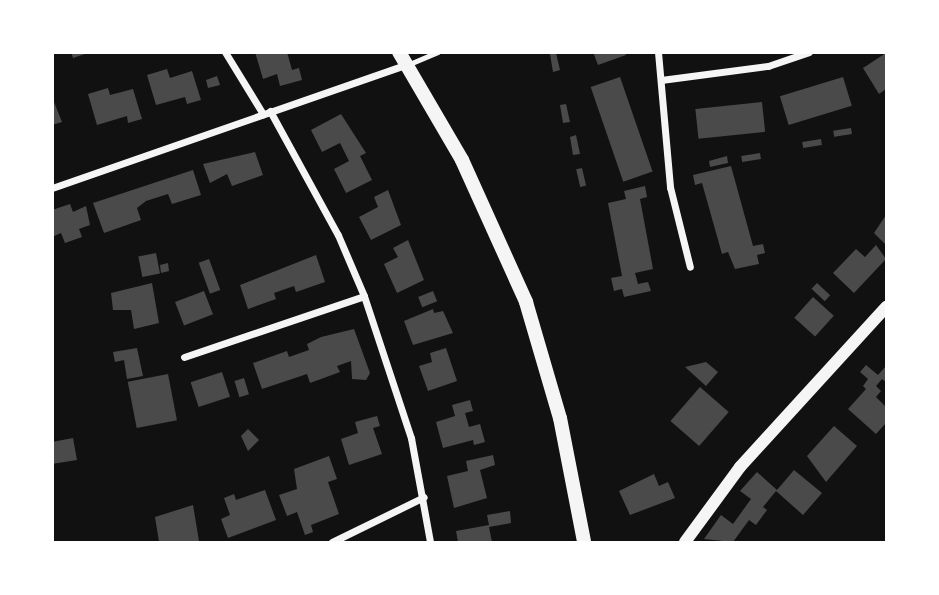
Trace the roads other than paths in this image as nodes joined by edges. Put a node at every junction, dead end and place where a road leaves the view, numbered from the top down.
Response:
1 (225, 52) edge
2 (437, 52) edge
3 (658, 52) edge
4 (809, 52) edge
5 (403, 59) edge
6 (661, 80) junction
7 (267, 113) junction
8 (52, 188) edge
9 (690, 267) dead end
10 (364, 296) junction
11 (887, 307) edge
12 (184, 357) dead end
13 (424, 497) junction
14 (332, 542) edge
15 (430, 542) edge
16 (584, 542) edge
17 (685, 542) edge

1 - 7 street
2 - 5 lane
3 - 6 street
4 - 6 street
5 - 7 street
5 - 16 main road
6 - 9 street
7 - 8 street
7 - 10 street
10 - 12 street
10 - 13 street
11 - 17 street
13 - 14 street
13 - 15 street

